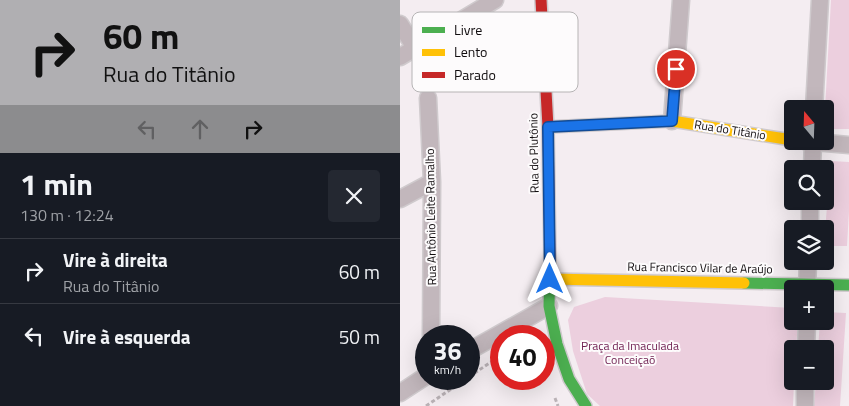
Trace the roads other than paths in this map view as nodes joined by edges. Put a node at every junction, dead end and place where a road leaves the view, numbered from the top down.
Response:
1 (495, 0) edge
2 (681, 0) edge
3 (820, 0) edge
4 (475, 12) edge
5 (400, 24) edge
6 (412, 43) edge
7 (412, 50) edge
8 (400, 57) edge
9 (546, 92) edge
10 (428, 98) dead end
11 (814, 100) edge
12 (672, 121) junction
13 (548, 127) junction
14 (784, 139) edge
15 (834, 144) edge
16 (849, 145) edge
17 (432, 182) junction
18 (400, 199) edge
19 (550, 279) junction
20 (849, 285) edge
21 (784, 286) edge
22 (834, 286) edge
23 (549, 306) junction
24 (431, 325) edge
25 (480, 345) edge
26 (415, 383) edge
27 (805, 390) edge
28 (400, 393) edge
29 (586, 406) edge
30 (804, 406) edge

1 - 4 street
2 - 12 street
3 - 11 street
5 - 6 street
7 - 8 street
9 - 13 street, Rua do Plutônio
10 - 17 street, Rua Antônio Leite Ramalho
12 - 13 street, Rua do Titânio
12 - 14 street, Rua do Titânio
13 - 19 street, Rua do Plutônio
15 - 16 street
17 - 18 street
17 - 24 street, Rua Antônio Leite Ramalho
19 - 21 street, Rua Francisco Vilar de Araújo
19 - 23 street, Rua do Plutônio
20 - 22 street, Rua Francisco Vilar de Araújo
23 - 25 street
23 - 29 street
26 - 28 street
27 - 30 street

